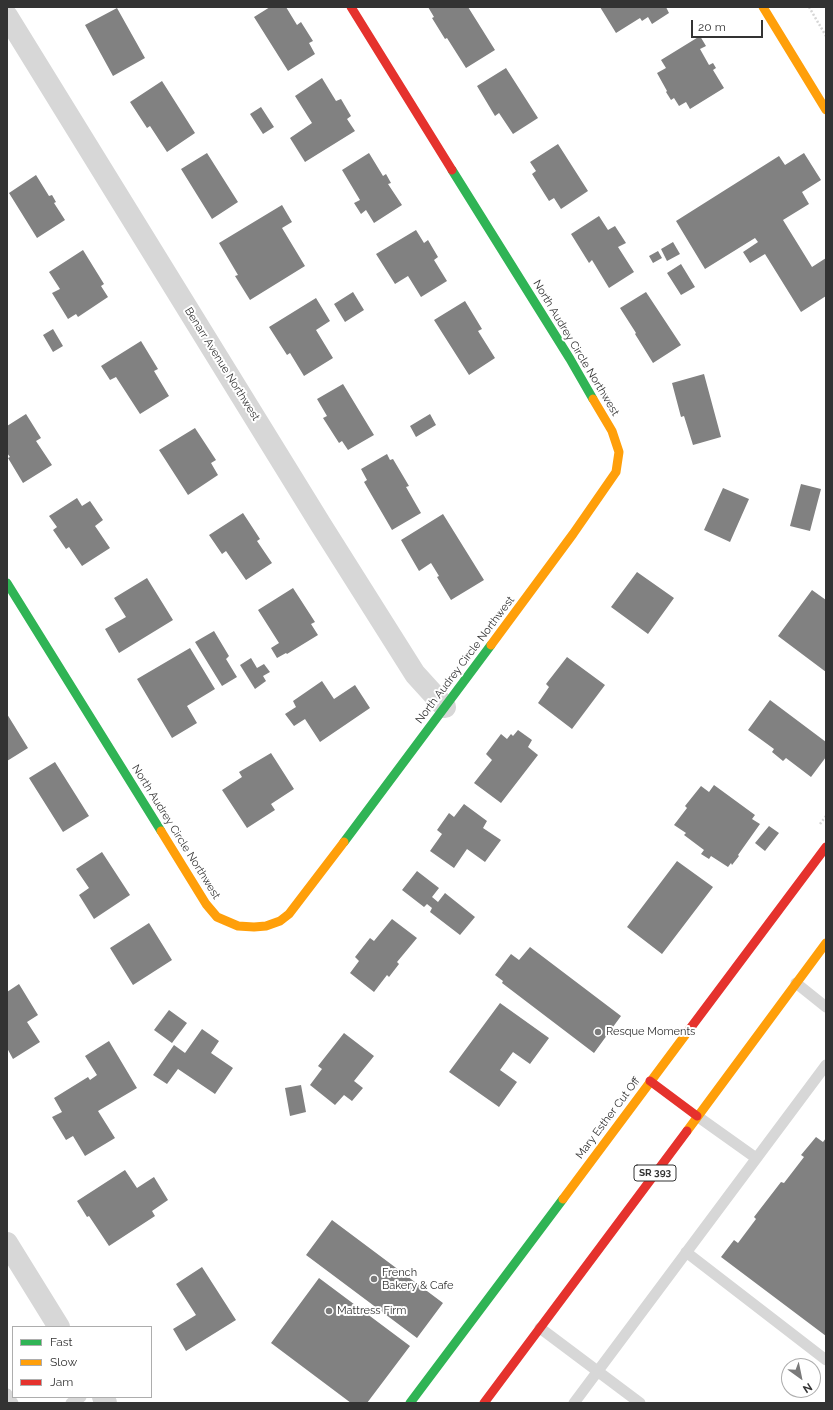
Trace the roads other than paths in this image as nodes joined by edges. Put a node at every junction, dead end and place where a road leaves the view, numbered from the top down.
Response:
1 (351, 7) edge
2 (763, 7) edge
3 (7, 16) edge
4 (826, 110) edge
5 (7, 583) edge
6 (445, 707) junction
7 (826, 847) edge
8 (826, 943) edge
9 (796, 983) junction
10 (826, 1007) edge
11 (826, 1065) edge
12 (650, 1081) junction
13 (697, 1116) junction
14 (756, 1158) junction
15 (7, 1243) edge
16 (686, 1252) junction
17 (58, 1326) edge
18 (540, 1328) junction
19 (826, 1360) edge
20 (598, 1372) junction
21 (7, 1394) edge
22 (13, 1403) edge
23 (410, 1403) edge
24 (484, 1403) edge
25 (574, 1403) edge
26 (640, 1403) edge

1 - 6 street, North Audrey Circle Northwest
2 - 4 street
3 - 6 street, Benarr Avenue Northwest
5 - 6 street, North Audrey Circle Northwest
7 - 12 street, Mary Esther Cut Off
8 - 9 street, SR 393
9 - 10 lane
9 - 13 street, SR 393
11 - 14 lane
12 - 13 street
12 - 23 street, Mary Esther Cut Off
13 - 14 lane
13 - 18 street, SR 393
14 - 16 lane
15 - 17 street
16 - 19 lane
16 - 20 lane
18 - 20 lane
18 - 24 street, SR 393
20 - 25 lane
20 - 26 lane
21 - 22 lane

